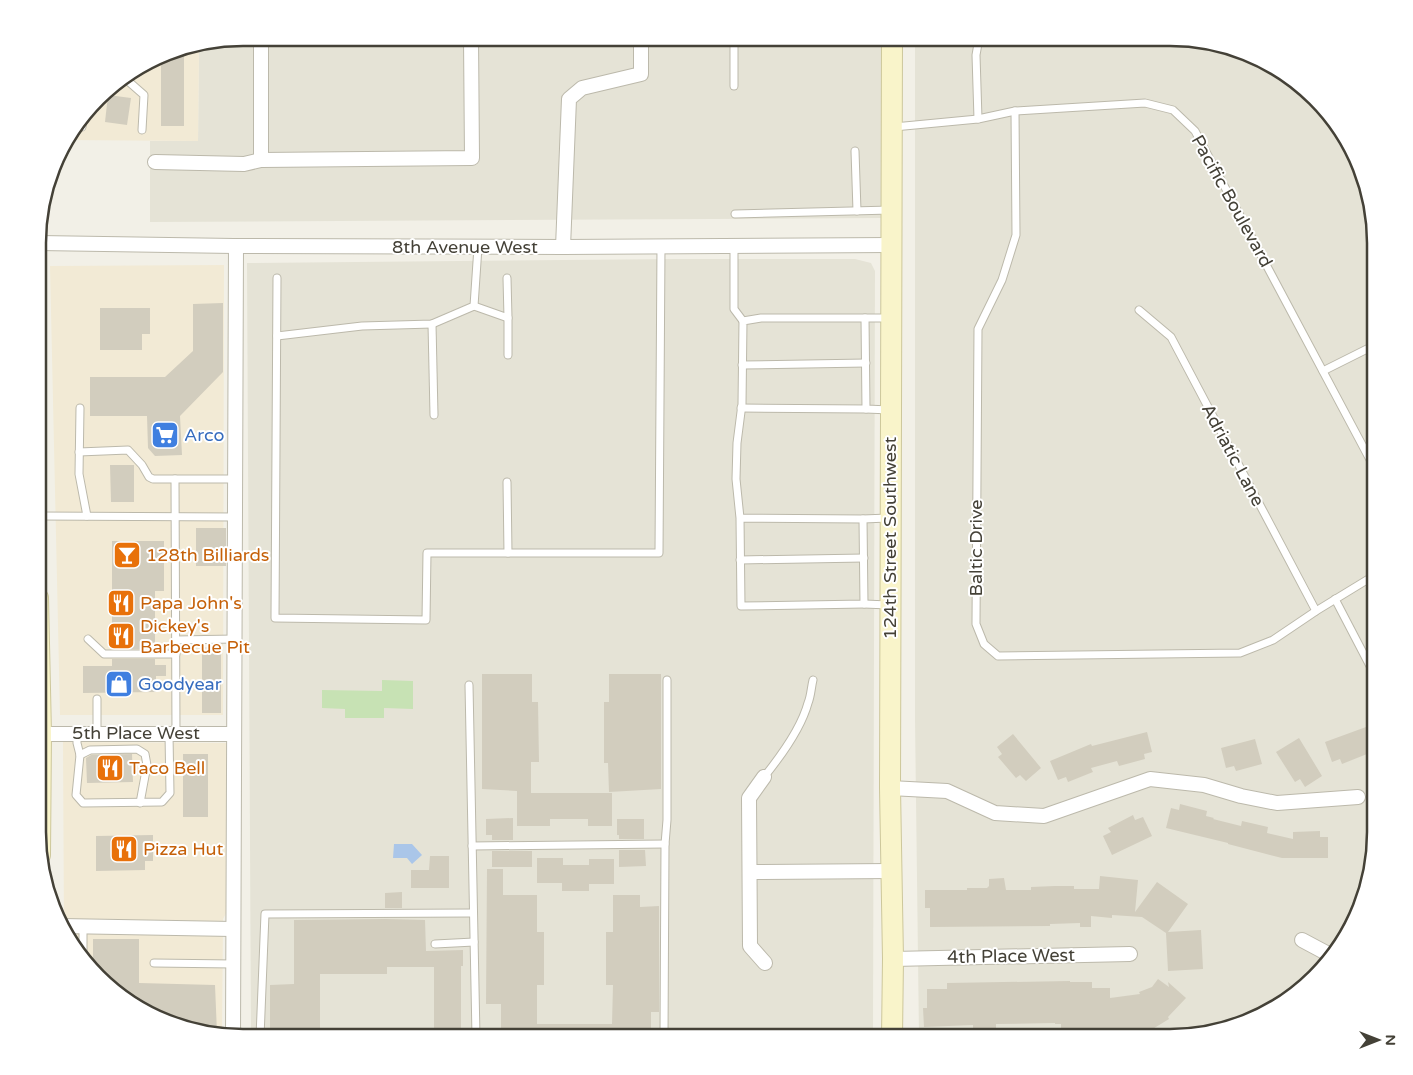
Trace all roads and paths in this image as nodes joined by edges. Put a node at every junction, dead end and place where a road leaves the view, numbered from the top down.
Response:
1 (261, 46) edge
2 (471, 46) edge
3 (641, 46) edge
4 (734, 46) edge
5 (892, 46) edge
6 (978, 46) edge
7 (129, 83) edge
8 (734, 86) dead end
9 (1015, 111) junction
10 (978, 119) junction
11 (892, 128) junction
12 (142, 130) dead end
13 (854, 151) dead end
14 (261, 160) junction
15 (155, 162) dead end
16 (891, 210) junction
17 (857, 211) junction
18 (735, 214) dead end
19 (46, 243) edge
20 (891, 245) junction
21 (236, 246) junction
22 (661, 246) junction
23 (734, 246) junction
24 (478, 247) junction
25 (563, 247) junction
26 (277, 278) dead end
27 (507, 278) dead end
28 (474, 306) junction
29 (1139, 310) dead end
30 (508, 318) junction
31 (865, 318) junction
32 (891, 318) junction
33 (743, 321) junction
34 (432, 324) junction
35 (277, 336) junction
36 (1367, 349) edge
37 (508, 355) dead end
38 (866, 363) junction
39 (742, 365) junction
40 (1323, 371) junction
41 (80, 408) dead end
42 (741, 408) junction
43 (866, 409) junction
44 (890, 410) junction
45 (434, 415) dead end
46 (79, 452) junction
47 (1367, 454) edge
48 (235, 478) junction
49 (175, 479) junction
50 (507, 482) dead end
51 (46, 516) edge
52 (87, 516) junction
53 (175, 517) junction
54 (235, 517) junction
55 (740, 518) junction
56 (890, 518) junction
57 (863, 519) junction
58 (508, 553) junction
59 (864, 558) junction
60 (740, 560) junction
61 (1367, 580) edge
62 (1335, 599) junction
63 (864, 604) junction
64 (890, 605) junction
65 (1316, 610) junction
66 (88, 639) dead end
67 (235, 639) junction
68 (176, 640) junction
69 (176, 654) junction
70 (1367, 659) edge
71 (668, 680) dead end
72 (813, 680) dead end
73 (469, 685) dead end
74 (97, 700) dead end
75 (98, 733) junction
76 (173, 733) junction
77 (46, 734) edge
78 (77, 734) junction
79 (234, 734) junction
80 (80, 755) junction
81 (764, 777) joint
82 (890, 788) junction
83 (1358, 797) dead end
84 (140, 803) junction
85 (665, 844) junction
86 (472, 846) junction
87 (891, 871) junction
88 (750, 872) junction
89 (473, 913) junction
90 (71, 926) edge
91 (83, 926) junction
92 (233, 929) junction
93 (1302, 940) dead end
94 (474, 942) junction
95 (435, 944) dead end
96 (83, 946) edge
97 (1326, 953) edge
98 (1130, 954) dead end
99 (893, 959) junction
100 (154, 963) dead end
101 (765, 963) dead end
102 (233, 964) junction
103 (233, 1028) edge
104 (260, 1029) edge
105 (476, 1029) edge
106 (664, 1029) edge
107 (892, 1029) edge

1 - 14 street
2 - 14 street
3 - 25 street
4 - 8 lane
5 - 11 street, 124th Street Southwest
6 - 10 lane
7 - 12 lane
9 - 10 lane, Pacific Boulevard
9 - 40 lane, Pacific Boulevard
9 - 65 lane, Baltic Drive
10 - 11 lane, Pacific Boulevard
11 - 16 street, 124th Street Southwest
13 - 17 lane
14 - 15 street
16 - 17 lane
16 - 20 street, 124th Street Southwest
17 - 18 lane
19 - 21 street, 8th Avenue West
20 - 23 street, 8th Avenue West
20 - 32 street, 124th Street Southwest
21 - 24 street, 8th Avenue West
21 - 48 street
22 - 23 street, 8th Avenue West
22 - 25 street, 8th Avenue West
22 - 58 lane
23 - 33 lane
24 - 25 street, 8th Avenue West
24 - 28 lane
26 - 35 lane
27 - 30 lane
28 - 30 lane
28 - 34 lane
29 - 65 lane, Adriatic Lane
30 - 37 lane
31 - 32 lane
31 - 33 lane
31 - 38 lane
32 - 44 street, 124th Street Southwest
33 - 39 lane
34 - 35 lane
34 - 45 lane
35 - 58 lane
36 - 40 lane
38 - 39 lane
38 - 43 lane
39 - 42 lane
40 - 47 lane, Pacific Boulevard
41 - 46 lane
42 - 43 lane
42 - 55 lane
43 - 44 lane
44 - 56 street, 124th Street Southwest
46 - 49 lane
46 - 52 lane
48 - 49 lane
48 - 54 street
49 - 53 lane
50 - 58 lane
51 - 52 lane
52 - 53 lane
53 - 54 lane
53 - 68 lane
54 - 67 street
55 - 57 lane
55 - 60 lane
56 - 57 lane
56 - 64 street, 124th Street Southwest
57 - 59 lane
59 - 60 lane
59 - 63 lane
60 - 63 lane
61 - 62 lane
62 - 65 lane
62 - 70 lane
63 - 64 lane
64 - 82 street, 124th Street Southwest
66 - 69 lane
67 - 68 lane
67 - 79 street
68 - 69 lane
69 - 76 lane
71 - 85 lane
72 - 81 lane
73 - 86 lane
74 - 75 lane
75 - 76 street, 5th Place West
75 - 78 street, 5th Place West
76 - 79 street, 5th Place West
76 - 84 lane
77 - 78 street, 5th Place West
78 - 80 lane
79 - 92 street
80 - 84 lane
80 - 84 lane
81 - 88 street
82 - 83 street
82 - 87 street, 124th Street Southwest
85 - 86 lane
85 - 106 lane
86 - 89 lane
87 - 88 street
87 - 99 street, 124th Street Southwest
88 - 101 street
89 - 94 lane
89 - 104 lane
90 - 91 street
91 - 92 street
91 - 96 lane
92 - 102 street
93 - 97 street
94 - 95 lane
94 - 105 lane
98 - 99 street, 4th Place West
99 - 107 street, 124th Street Southwest
100 - 102 lane
102 - 103 street

